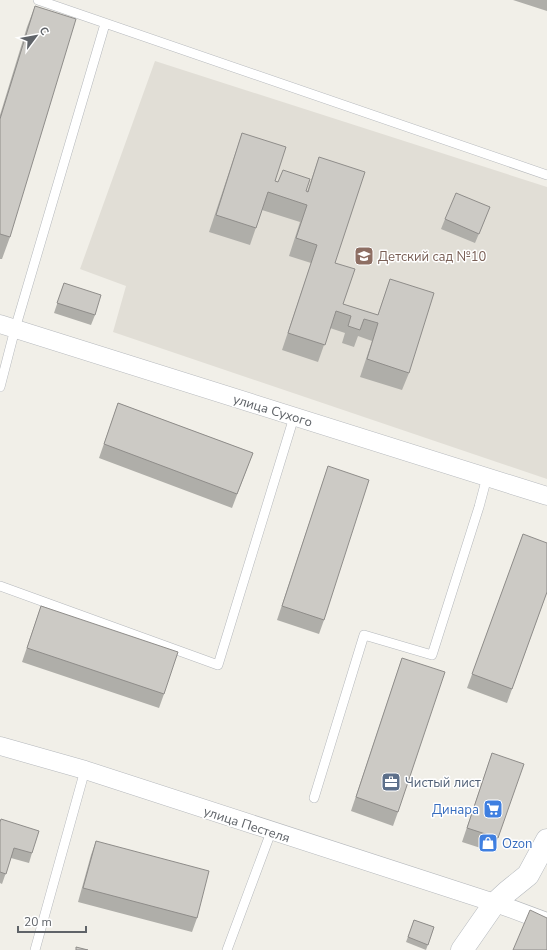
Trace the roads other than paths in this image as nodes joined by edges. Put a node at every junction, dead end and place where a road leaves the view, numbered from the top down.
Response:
1 (38, 0) edge
2 (106, 24) junction
3 (547, 175) edge
4 (8, 327) edge
5 (0, 387) edge
6 (294, 417) junction
7 (487, 477) junction
8 (547, 496) edge
9 (0, 586) edge
10 (0, 746) edge
11 (85, 770) junction
12 (314, 798) dead end
13 (271, 832) junction
14 (547, 840) edge
15 (494, 904) junction
16 (547, 922) edge
17 (35, 950) edge
18 (227, 950) edge
19 (462, 950) edge

1 - 2 lane
2 - 3 lane
2 - 4 lane
4 - 5 lane
4 - 6 street, улица Сухого
6 - 7 street, улица Сухого
6 - 9 lane
7 - 8 street, улица Сухого
7 - 12 lane
10 - 11 street, улица Пестеля
11 - 13 street, улица Пестеля
11 - 17 lane
13 - 15 street, улица Пестеля
13 - 18 lane
14 - 15 street
15 - 16 street, улица Пестеля
15 - 19 street

